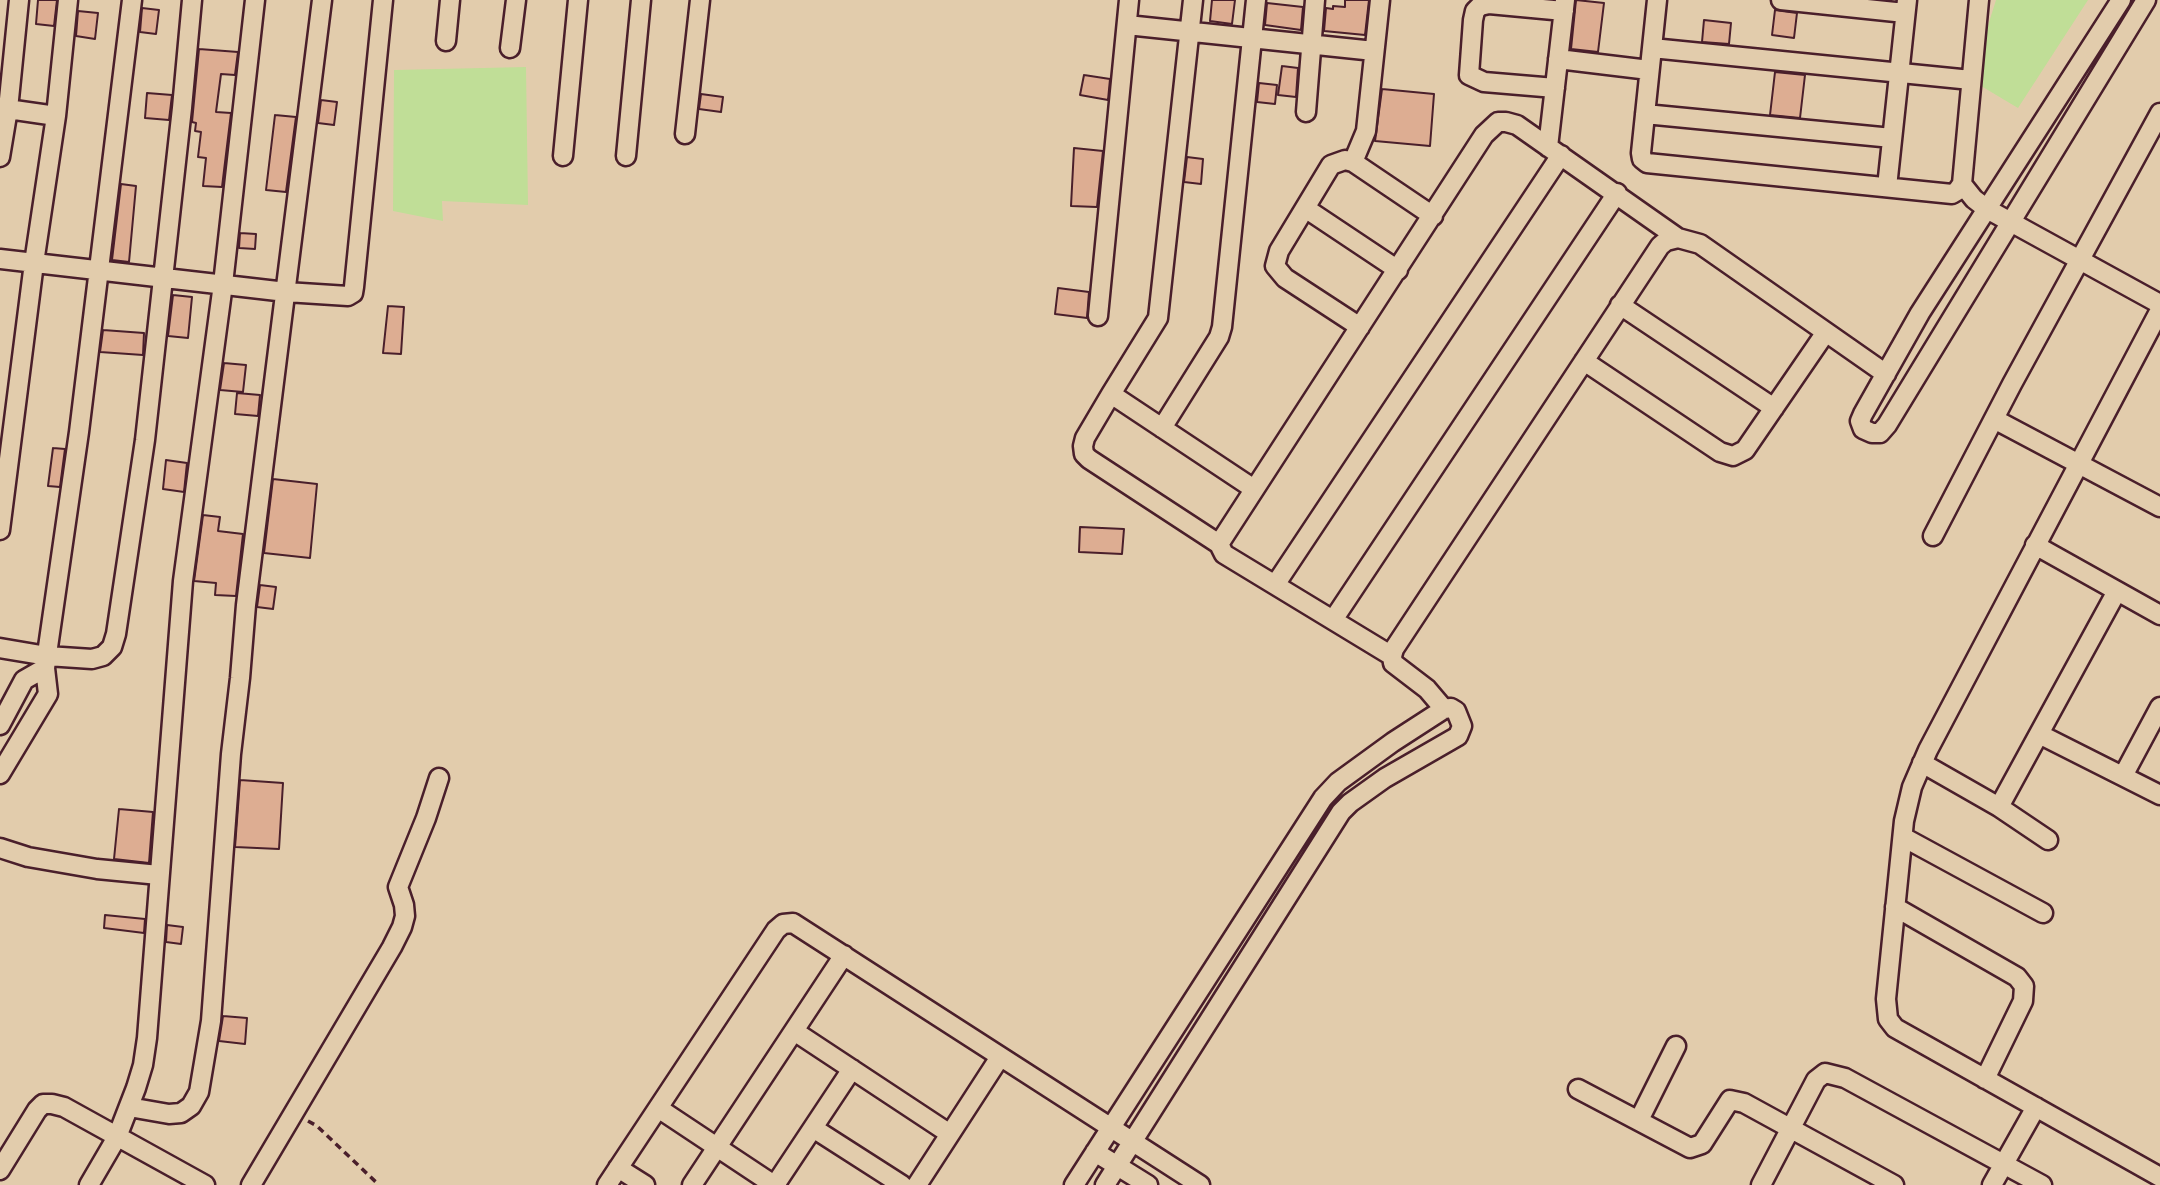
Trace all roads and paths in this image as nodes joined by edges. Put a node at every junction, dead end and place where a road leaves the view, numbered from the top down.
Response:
1 (19, 0) edge
2 (68, 0) edge
3 (132, 0) edge
4 (192, 0) edge
5 (255, 0) edge
6 (322, 0) edge
7 (383, 0) edge
8 (450, 0) edge
9 (516, 0) edge
10 (579, 0) edge
11 (641, 0) edge
12 (699, 0) edge
13 (1129, 0) edge
14 (1193, 0) edge
15 (1256, 0) edge
16 (1315, 0) edge
17 (1380, 0) edge
18 (1657, 0) edge
19 (1781, 0) edge
20 (1979, 0) edge
21 (2122, 0) edge
22 (2146, 0) edge
23 (1564, 5) edge
24 (1906, 6) edge
25 (1127, 25) junction
26 (1190, 32) junction
27 (1252, 38) junction
28 (446, 41) dead end
29 (1311, 44) junction
30 (510, 48) dead end
31 (1652, 48) junction
32 (1374, 51) junction
33 (1558, 59) junction
34 (1649, 70) junction
35 (1899, 73) junction
36 (1971, 80) junction
37 (1555, 88) junction
38 (4, 109) edge
39 (1306, 112) dead end
40 (2160, 113) edge
41 (1644, 114) junction
42 (56, 116) junction
43 (685, 134) dead end
44 (1892, 138) junction
45 (1554, 151) junction
46 (562, 156) dead end
47 (626, 156) dead end
48 (0, 157) edge
49 (1353, 162) junction
50 (1962, 184) junction
51 (1887, 187) junction
52 (1617, 193) junction
53 (1305, 208) junction
54 (1987, 209) junction
55 (1433, 216) junction
56 (2009, 222) junction
57 (1678, 238) junction
58 (0, 259) edge
59 (2080, 261) junction
60 (34, 263) junction
61 (99, 270) junction
62 (1398, 270) junction
63 (162, 277) junction
64 (223, 285) junction
65 (286, 292) junction
66 (2160, 304) edge
67 (1620, 305) junction
68 (2160, 310) edge
69 (1098, 316) dead end
70 (1360, 327) junction
71 (1826, 332) junction
72 (1584, 361) junction
73 (1886, 374) junction
74 (1111, 394) junction
75 (1774, 408) junction
76 (1994, 419) junction
77 (1163, 428) junction
78 (2078, 463) junction
79 (1254, 489) junction
80 (2159, 505) edge
81 (0, 530) edge
82 (1933, 537) dead end
83 (1219, 544) junction
84 (2035, 545) junction
85 (1275, 585) junction
86 (2117, 591) junction
87 (2160, 615) edge
88 (1333, 620) junction
89 (0, 648) edge
90 (1392, 656) junction
91 (46, 662) junction
92 (2160, 707) edge
93 (1444, 709) junction
94 (0, 725) edge
95 (2039, 734) junction
96 (1922, 764) junction
97 (0, 774) edge
98 (2123, 776) junction
99 (439, 778) dead end
100 (2160, 795) edge
101 (1999, 807) junction
102 (1903, 837) junction
103 (2048, 840) dead end
104 (0, 848) edge
105 (159, 875) junction
106 (1895, 907) junction
107 (2043, 912) dead end
108 (844, 955) junction
109 (794, 1031) junction
110 (1676, 1046) dead end
111 (1000, 1057) junction
112 (852, 1069) junction
113 (1985, 1079) junction
114 (1578, 1088) dead end
115 (129, 1107) junction
116 (2036, 1107) junction
117 (658, 1108) junction
118 (292, 1114) junction
119 (1639, 1119) junction
120 (813, 1128) junction
121 (1791, 1128) junction
122 (1110, 1129) junction
123 (950, 1134) junction
124 (117, 1137) junction
125 (1133, 1143) junction
126 (716, 1147) junction
127 (1095, 1152) junction
128 (2004, 1164) junction
129 (1118, 1166) junction
130 (618, 1168) junction
131 (0, 1170) edge
132 (2160, 1177) edge
133 (89, 1185) edge
134 (205, 1185) edge
135 (251, 1185) edge
136 (379, 1185) edge
137 (607, 1185) edge
138 (645, 1185) edge
139 (692, 1185) edge
140 (774, 1185) edge
141 (902, 1185) edge
142 (917, 1185) edge
143 (1074, 1185) edge
144 (1105, 1185) edge
145 (1148, 1185) edge
146 (1200, 1185) edge
147 (1761, 1185) edge
148 (1894, 1185) edge
149 (1992, 1185) edge
150 (2042, 1185) edge

1 - 38 street
2 - 42 street
3 - 61 street
4 - 63 street
5 - 64 street
6 - 65 street
7 - 65 street
8 - 28 street
9 - 30 street
10 - 46 street
11 - 47 street
12 - 43 street
13 - 25 street
14 - 26 street
15 - 27 street
16 - 29 street
17 - 32 street
18 - 31 street
19 - 24 street
20 - 36 street
21 - 54 street
22 - 56 street
23 - 33 street
23 - 37 street
24 - 35 street
25 - 26 street
25 - 69 street
26 - 27 street
26 - 74 street
27 - 29 street
27 - 77 street
29 - 32 street
29 - 39 street
31 - 34 street
31 - 35 street
32 - 49 street
33 - 34 street
33 - 37 street
34 - 41 street
35 - 36 street
35 - 44 street
36 - 50 street
37 - 45 street
38 - 42 street
38 - 48 street
40 - 59 street
41 - 44 street
41 - 51 street
42 - 60 street
44 - 51 street
45 - 52 street
45 - 55 street
45 - 85 street
49 - 53 street
49 - 55 street
50 - 51 street
50 - 54 street
52 - 57 street
52 - 88 street
53 - 62 street
53 - 70 street
54 - 56 street
54 - 73 street
55 - 62 street
56 - 59 street
56 - 73 street
57 - 67 street
57 - 71 street
58 - 60 street
59 - 66 street
59 - 76 street
60 - 61 street
60 - 81 street
61 - 63 street
61 - 91 street
62 - 70 street
63 - 64 street
63 - 91 street
64 - 65 street
64 - 105 street
65 - 115 street
67 - 72 street
67 - 75 street
68 - 78 street
70 - 79 street
71 - 73 street
71 - 75 street
72 - 75 street
72 - 90 street
74 - 77 street
74 - 83 street
76 - 78 street
76 - 82 street
77 - 79 street
78 - 80 street
78 - 84 street
79 - 83 street
83 - 85 street
84 - 86 street
84 - 96 street
85 - 88 street
86 - 87 street
86 - 95 street
88 - 90 street
89 - 91 street
90 - 93 street
91 - 94 street
91 - 97 street
92 - 98 street
93 - 122 street
93 - 125 street
95 - 98 street
95 - 101 street
96 - 101 street
96 - 102 street
98 - 100 street
99 - 118 street
101 - 103 street
102 - 106 street
102 - 107 street
104 - 105 street
105 - 115 street
106 - 113 street
106 - 113 street
108 - 109 street
108 - 111 street
108 - 117 street
109 - 112 street
109 - 126 street
110 - 119 street
111 - 122 street
111 - 123 street
112 - 120 street
112 - 123 street
113 - 116 street
114 - 119 street
115 - 124 street
116 - 128 street
116 - 132 street
117 - 126 street
117 - 130 street
118 - 135 street
118 - 136 path
119 - 121 street
120 - 140 street
120 - 141 street
121 - 128 street
121 - 147 street
121 - 148 street
122 - 125 street
122 - 127 street
123 - 142 street
124 - 131 street
124 - 133 street
124 - 134 street
125 - 129 street
125 - 146 street
126 - 139 street
126 - 140 street
127 - 129 street
127 - 143 street
128 - 149 street
128 - 150 street
129 - 144 street
129 - 145 street
130 - 137 street
130 - 138 street

